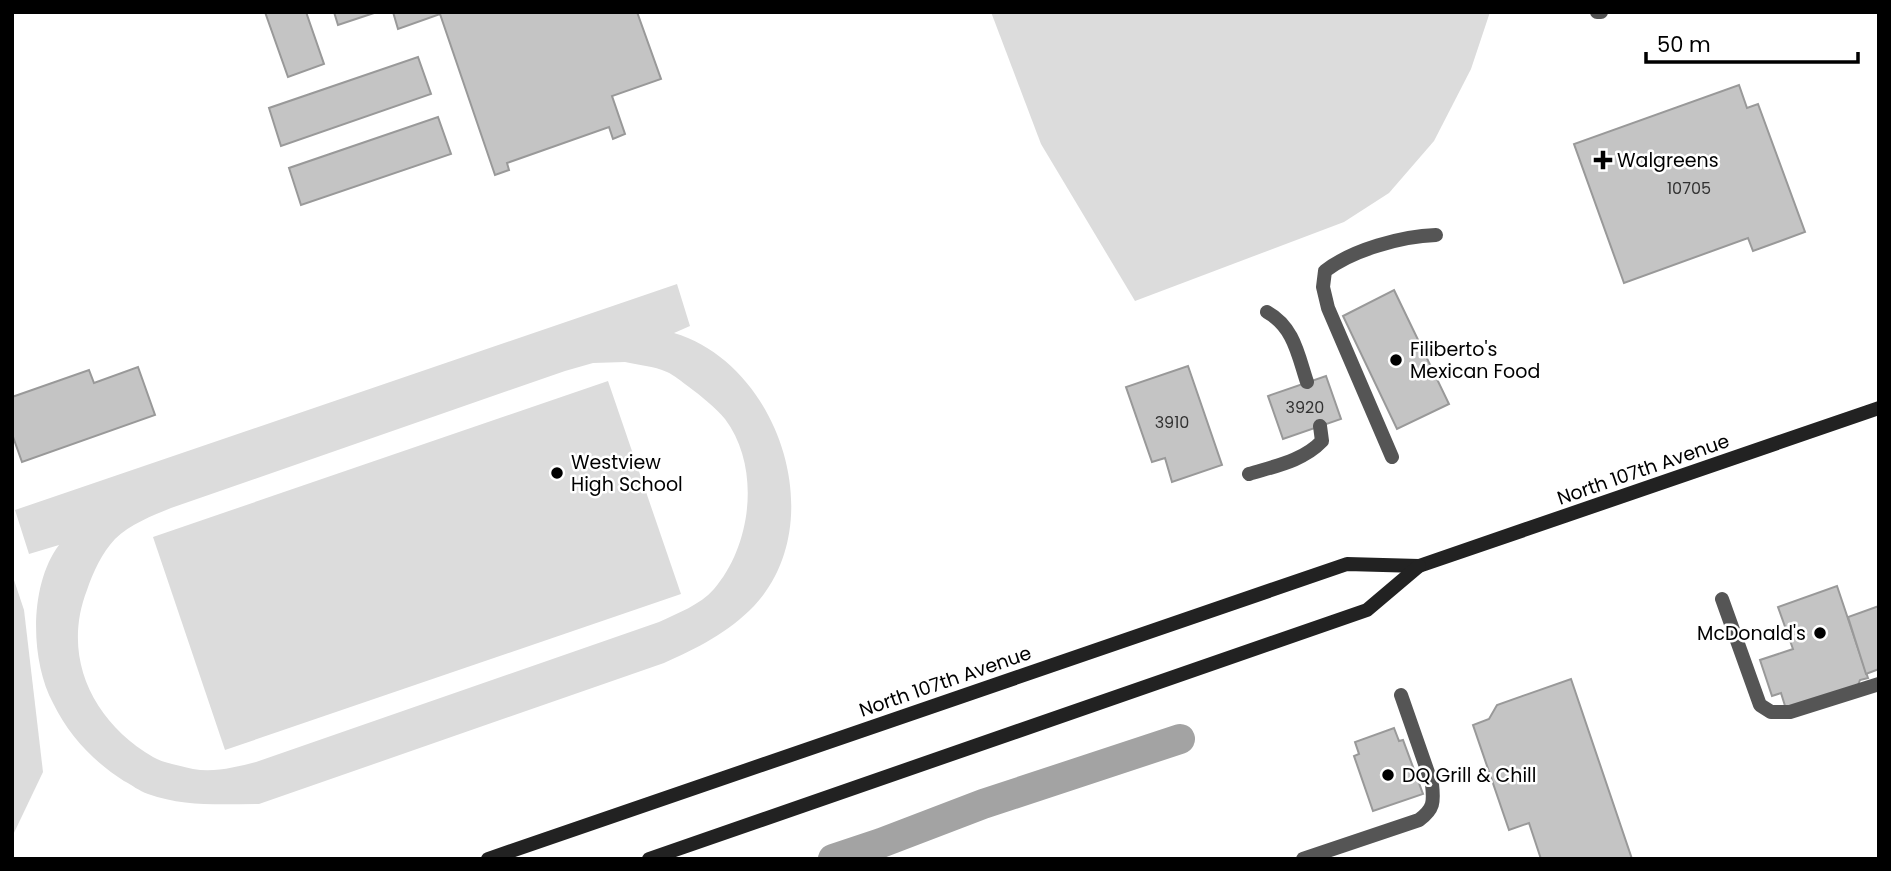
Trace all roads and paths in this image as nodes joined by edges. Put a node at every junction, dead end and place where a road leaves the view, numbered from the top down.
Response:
1 (1436, 234) dead end
2 (1267, 312) dead end
3 (1307, 382) dead end
4 (1879, 408) edge
5 (1320, 426) dead end
6 (1392, 457) dead end
7 (1249, 474) dead end
8 (1419, 565) junction
9 (1722, 599) dead end
10 (1879, 684) edge
11 (1401, 695) dead end
12 (488, 859) edge
13 (649, 859) edge
14 (1303, 859) edge

1 - 6 lane
2 - 3 lane
4 - 8 main road, North 107th Avenue
5 - 7 lane
8 - 12 main road, North 107th Avenue
8 - 13 main road, North 107th Avenue
9 - 10 lane
11 - 14 lane

